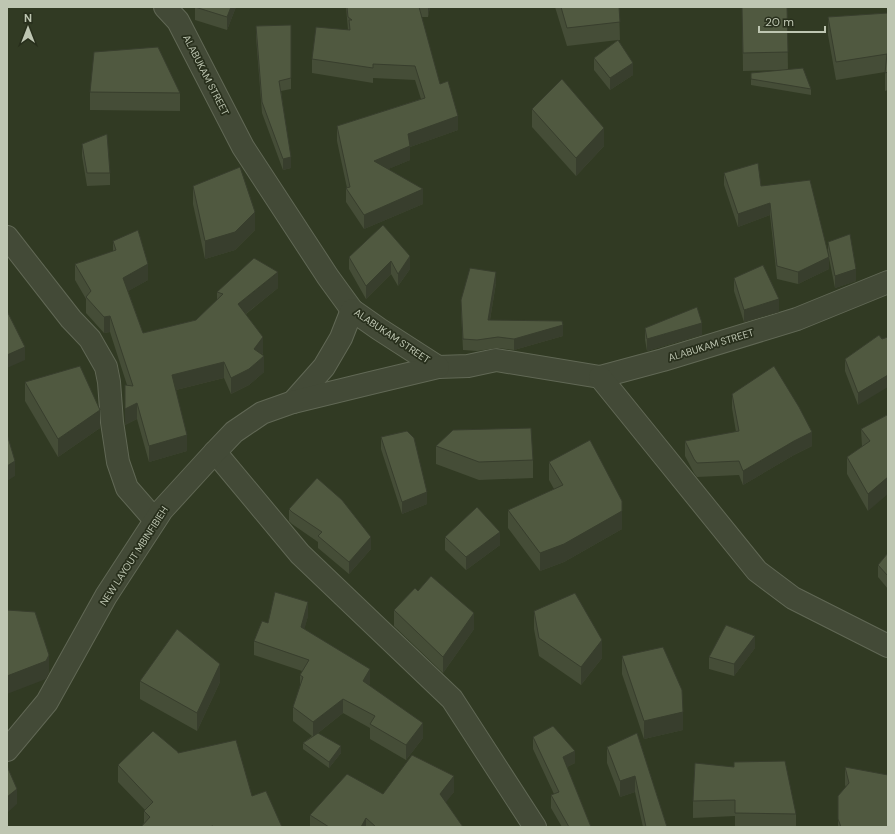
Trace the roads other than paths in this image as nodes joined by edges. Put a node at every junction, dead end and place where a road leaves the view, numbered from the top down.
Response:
1 (174, 12) edge
2 (7, 237) edge
3 (888, 282) edge
4 (352, 310) junction
5 (438, 367) junction
6 (600, 377) junction
7 (293, 402) junction
8 (215, 452) junction
9 (155, 520) junction
10 (888, 646) edge
11 (7, 750) edge
12 (535, 827) edge

1 - 4 street, ALABUKAM STREET
2 - 9 street
3 - 6 street, ALABUKAM STREET
4 - 5 street, ALABUKAM STREET
4 - 7 street
5 - 6 street, ALABUKAM STREET
5 - 7 street, NEW LAYOUT MBINFIBIEH
6 - 10 street
7 - 8 street, NEW LAYOUT MBINFIBIEH
8 - 9 street, NEW LAYOUT MBINFIBIEH
8 - 12 street
9 - 11 street, NEW LAYOUT MBINFIBIEH

